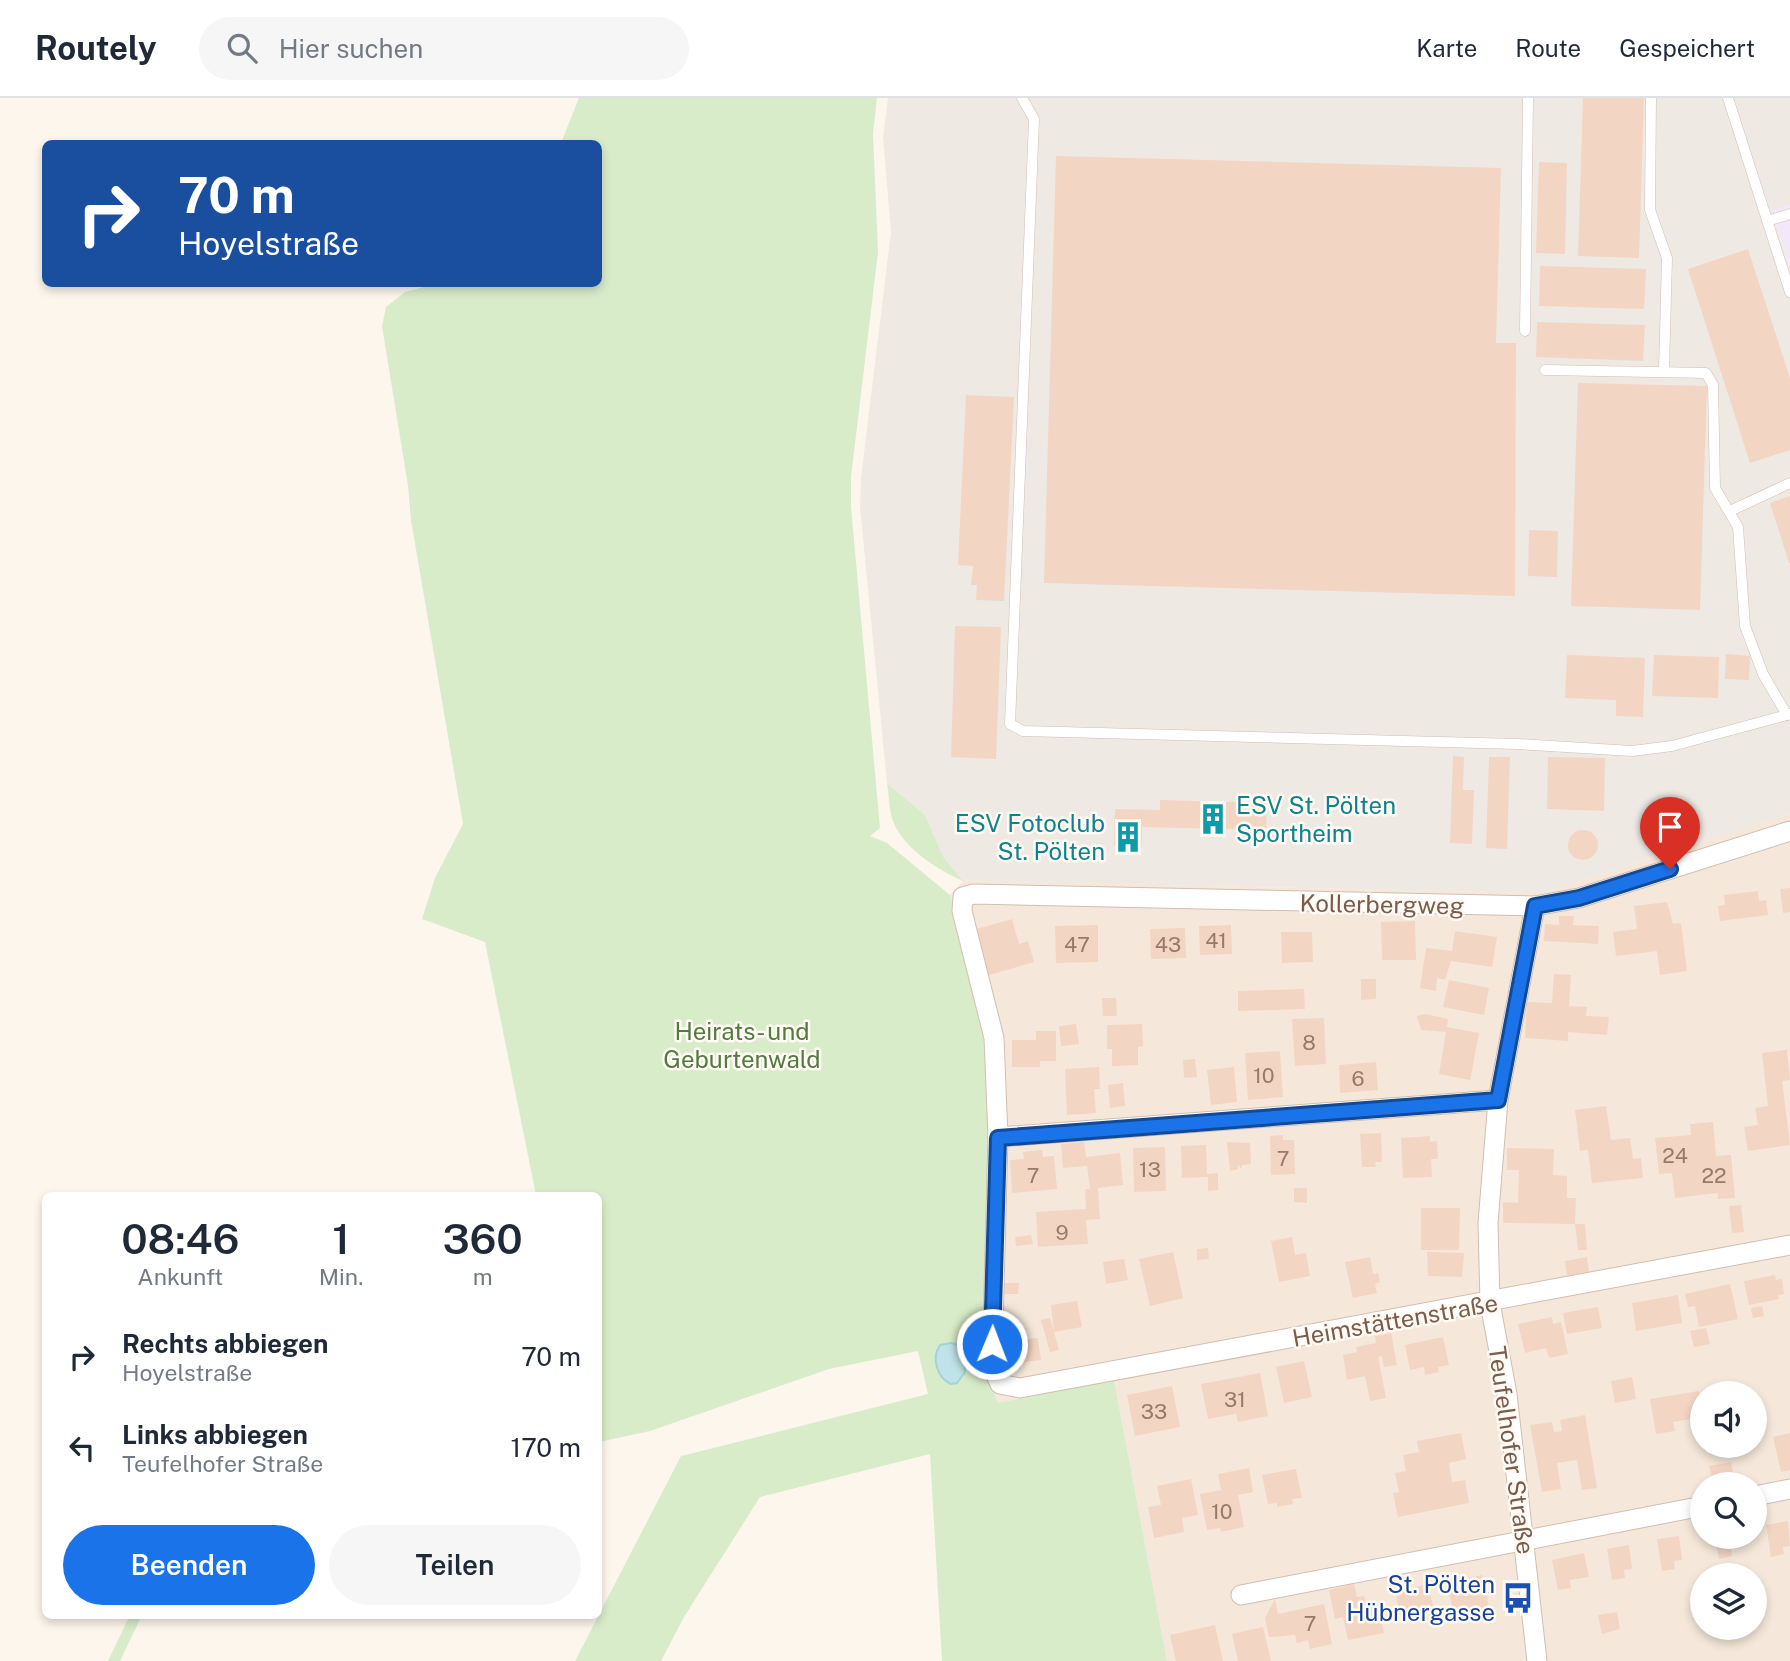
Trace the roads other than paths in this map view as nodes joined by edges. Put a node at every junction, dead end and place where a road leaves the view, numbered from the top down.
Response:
1 (1022, 98) edge
2 (1528, 98) edge
3 (1651, 98) edge
4 (1728, 98) edge
5 (1790, 214) edge
6 (1768, 221) junction
7 (1790, 292) edge
8 (1525, 331) dead end
9 (1545, 370) dead end
10 (1664, 370) junction
11 (1790, 483) edge
12 (1730, 511) junction
13 (1788, 714) edge
14 (1790, 831) edge
15 (1535, 906) junction
16 (1498, 1100) junction
17 (998, 1138) junction
18 (1790, 1245) edge
19 (1490, 1303) junction
20 (1790, 1489) edge
21 (1767, 1494) edge
22 (1690, 1508) edge
23 (1525, 1540) junction
24 (1241, 1595) dead end
25 (1537, 1661) edge

1 - 13 lane
2 - 8 lane
3 - 10 lane
4 - 6 lane
5 - 6 lane
6 - 7 lane
9 - 10 lane
10 - 12 lane
11 - 12 lane
12 - 13 lane
14 - 15 street, Kollerbergweg
15 - 16 street, Teufelhofer Straße
15 - 17 street, Kollerbergweg
16 - 17 street
16 - 19 street, Teufelhofer Straße
17 - 19 street, Heimstättenstraße
18 - 19 street, Heimstättenstraße
19 - 23 street, Teufelhofer Straße
20 - 21 street
22 - 23 street
23 - 24 street
23 - 25 street, Teufelhofer Straße

